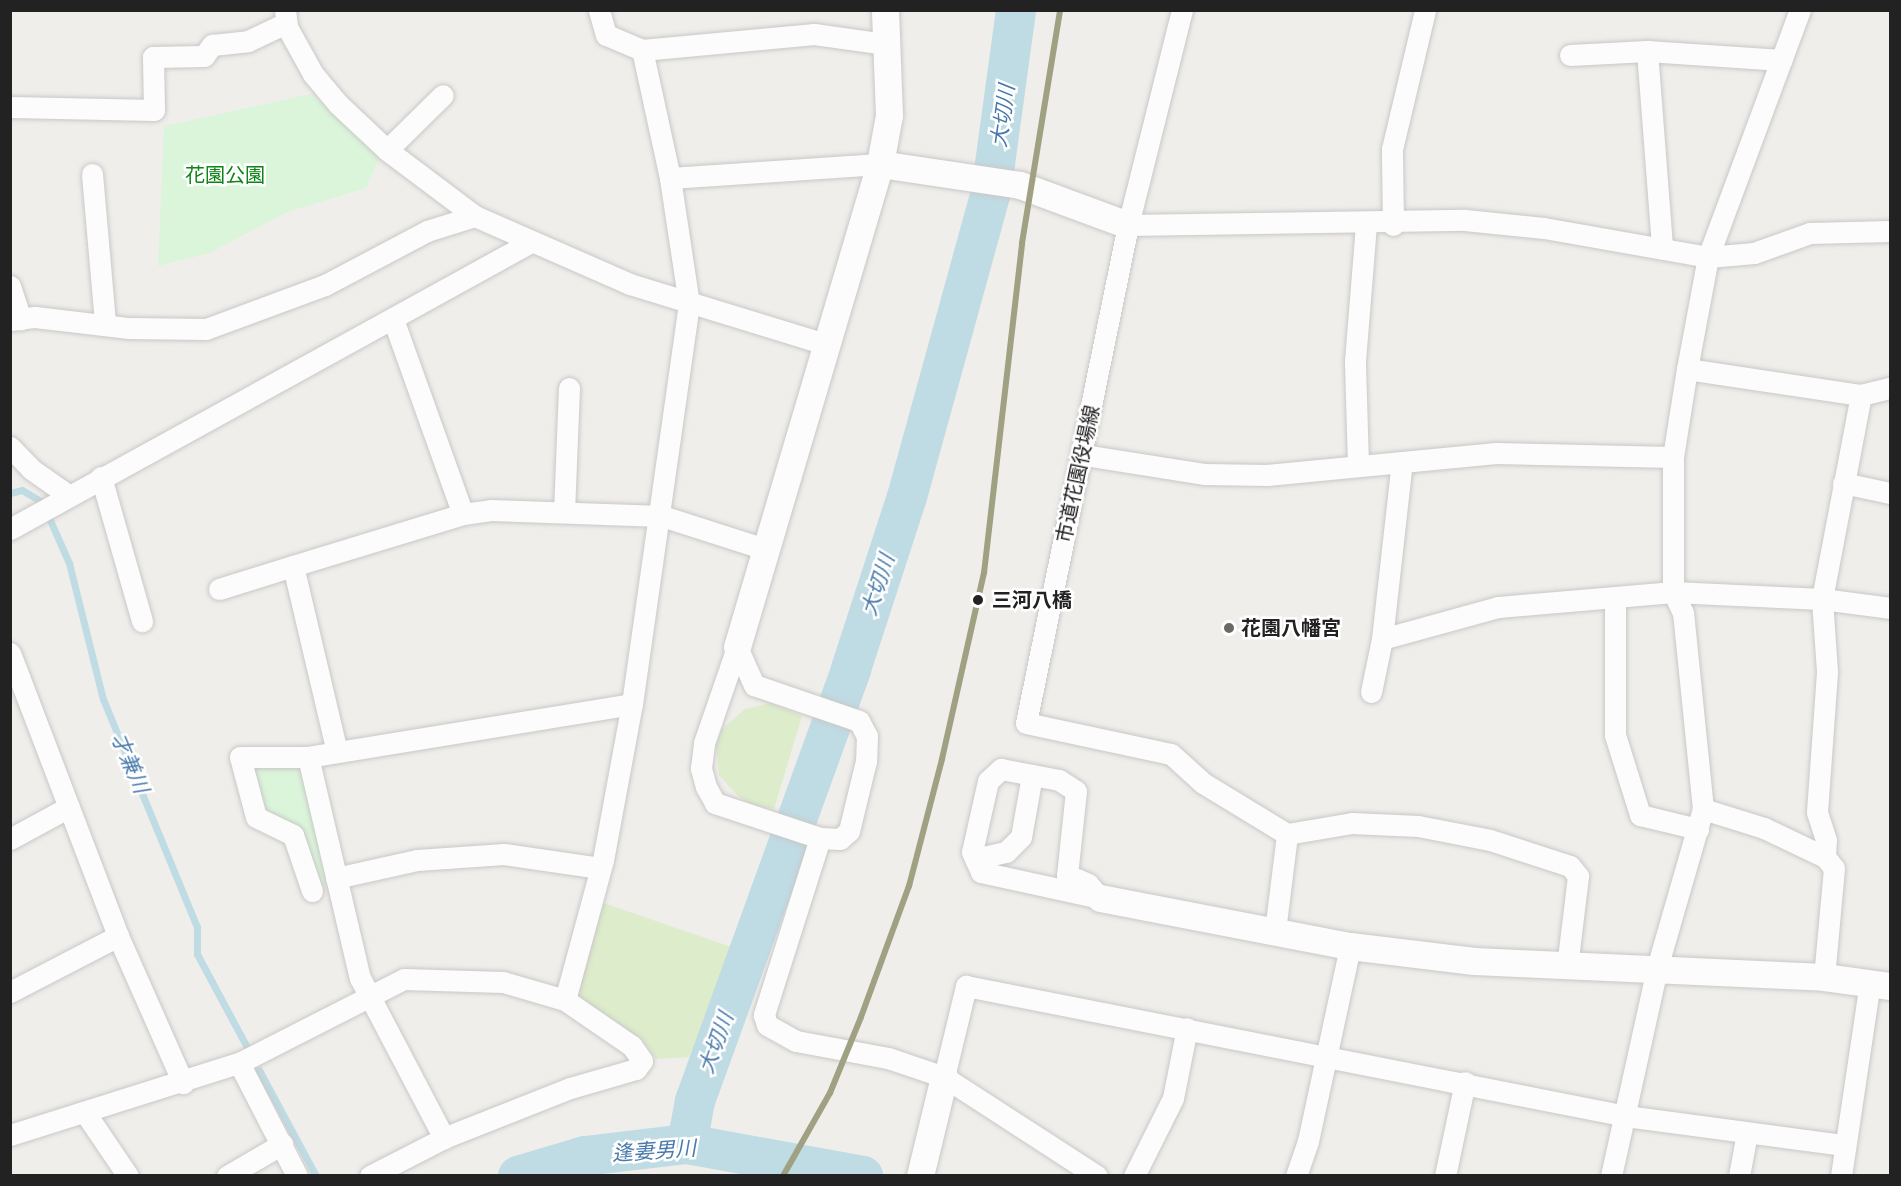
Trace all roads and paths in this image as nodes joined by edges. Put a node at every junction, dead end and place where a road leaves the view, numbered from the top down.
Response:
1 (599, 10) edge
2 (885, 10) edge
3 (1182, 10) edge
4 (1425, 10) edge
5 (1800, 10) edge
6 (286, 17) edge
7 (886, 44) junction
8 (642, 50) junction
9 (1647, 51) junction
10 (1569, 55) dead end
11 (1782, 60) junction
12 (443, 95) dead end
13 (10, 107) edge
14 (387, 150) junction
15 (880, 164) junction
16 (92, 174) dead end
17 (670, 178) junction
18 (475, 216) junction
19 (1366, 224) junction
20 (1128, 225) junction
21 (1393, 225) junction
22 (1890, 231) edge
23 (531, 242) junction
24 (1662, 248) junction
25 (1708, 256) junction
26 (10, 286) edge
27 (689, 304) junction
28 (393, 319) junction
29 (16, 320) edge
30 (105, 322) junction
31 (825, 344) junction
32 (1687, 369) junction
33 (569, 388) dead end
34 (1890, 388) edge
35 (1861, 395) junction
36 (10, 447) edge
37 (1084, 455) junction
38 (1673, 457) junction
39 (1402, 462) junction
40 (1358, 465) junction
41 (101, 477) junction
42 (1843, 483) junction
43 (1890, 493) edge
44 (52, 505) junction
45 (564, 512) junction
46 (463, 514) junction
47 (662, 516) junction
48 (10, 529) edge
49 (765, 549) junction
50 (293, 566) junction
51 (219, 589) dead end
52 (1673, 592) junction
53 (1615, 597) junction
54 (1822, 599) junction
55 (1890, 608) edge
56 (142, 621) dead end
57 (1382, 639) junction
58 (737, 647) junction
59 (10, 653) edge
60 (17, 685) edge
61 (754, 685) junction
62 (1371, 692) dead end
63 (632, 704) junction
64 (717, 707) junction
65 (338, 752) junction
66 (308, 757) junction
67 (1032, 775) junction
68 (69, 807) junction
69 (1703, 808) junction
70 (1698, 829) junction
71 (1287, 834) junction
72 (820, 838) junction
73 (10, 839) edge
74 (1825, 857) junction
75 (975, 859) junction
76 (600, 868) junction
77 (1067, 874) junction
78 (336, 878) junction
79 (1043, 887) junction
80 (312, 891) dead end
81 (1100, 898) junction
82 (1275, 931) junction
83 (118, 936) junction
84 (1350, 946) junction
85 (1567, 967) junction
86 (1657, 968) junction
87 (1824, 977) junction
88 (1880, 984) edge
89 (10, 992) edge
90 (368, 998) junction
91 (565, 1000) junction
92 (1187, 1028) junction
93 (1326, 1055) junction
94 (239, 1063) junction
95 (944, 1077) junction
96 (1465, 1082) junction
97 (183, 1083) junction
98 (86, 1114) junction
99 (1626, 1116) junction
100 (1747, 1133) junction
101 (10, 1135) edge
102 (444, 1138) junction
103 (282, 1144) junction
104 (1844, 1145) junction
105 (128, 1176) edge
106 (227, 1176) edge
107 (297, 1176) edge
108 (370, 1176) edge
109 (920, 1176) edge
110 (1097, 1176) edge
111 (1134, 1176) edge
112 (1296, 1176) edge
113 (1445, 1176) edge
114 (1611, 1176) edge
115 (1739, 1176) edge
116 (1841, 1176) edge

1 - 8 street
2 - 7 street
3 - 20 street, 市道花園役場線
4 - 21 street
5 - 11 street
6 - 13 street
6 - 14 street
7 - 8 street
7 - 15 street
8 - 17 street
9 - 10 street
9 - 11 street
9 - 24 street
11 - 25 street
12 - 14 street
14 - 18 street
15 - 17 street
15 - 20 street
15 - 31 street
16 - 30 street
17 - 27 street
18 - 23 street
18 - 30 street
19 - 20 street
19 - 21 street
19 - 40 street
20 - 37 street, 市道花園役場線
21 - 24 street
22 - 25 street
23 - 27 street
23 - 28 street
24 - 25 street
25 - 32 street
26 - 29 street
27 - 31 street
27 - 47 street
28 - 41 street
28 - 46 street
29 - 30 street
31 - 49 street
32 - 35 street
32 - 38 street
33 - 45 street
34 - 35 street
35 - 42 street
36 - 44 street
37 - 40 street
37 - 71 street, 市道花園役場線
38 - 39 street
38 - 52 street
39 - 40 street
39 - 57 street
41 - 44 street
41 - 56 street
42 - 43 street
42 - 54 street
44 - 48 street
45 - 46 street
45 - 47 street
46 - 50 street
47 - 49 street
47 - 63 street
49 - 58 street
50 - 51 street
50 - 65 street
52 - 53 street
52 - 54 street
52 - 69 street
53 - 57 street
53 - 70 street
54 - 55 street
54 - 74 street
57 - 62 street
58 - 61 street
58 - 64 street
59 - 60 street
60 - 68 street
61 - 64 street
61 - 72 street
63 - 65 street
63 - 76 street
64 - 72 street
65 - 66 street
66 - 78 street
66 - 80 street
67 - 75 street
67 - 75 street
67 - 77 street
68 - 73 street
68 - 83 street
69 - 70 street
69 - 74 street
70 - 86 street
71 - 82 street
71 - 85 street
72 - 95 street
74 - 87 street
75 - 79 street
76 - 78 street
76 - 91 street
77 - 79 street
77 - 81 street
78 - 90 street
79 - 81 street
81 - 82 street
82 - 84 street
83 - 89 street
83 - 97 street
84 - 85 street
84 - 93 street
85 - 86 street
86 - 87 street
86 - 99 street
87 - 88 street
88 - 104 street
90 - 91 street
90 - 94 street
90 - 102 street
91 - 102 street
92 - 93 street
92 - 95 street
92 - 111 street
93 - 96 street
93 - 112 street
94 - 97 street
94 - 103 street
95 - 109 street
95 - 110 street
96 - 99 street
96 - 113 street
97 - 98 street
98 - 101 street
98 - 105 street
99 - 100 street
99 - 114 street
100 - 104 street
100 - 115 street
102 - 108 street
103 - 106 street
103 - 107 street
104 - 116 street

